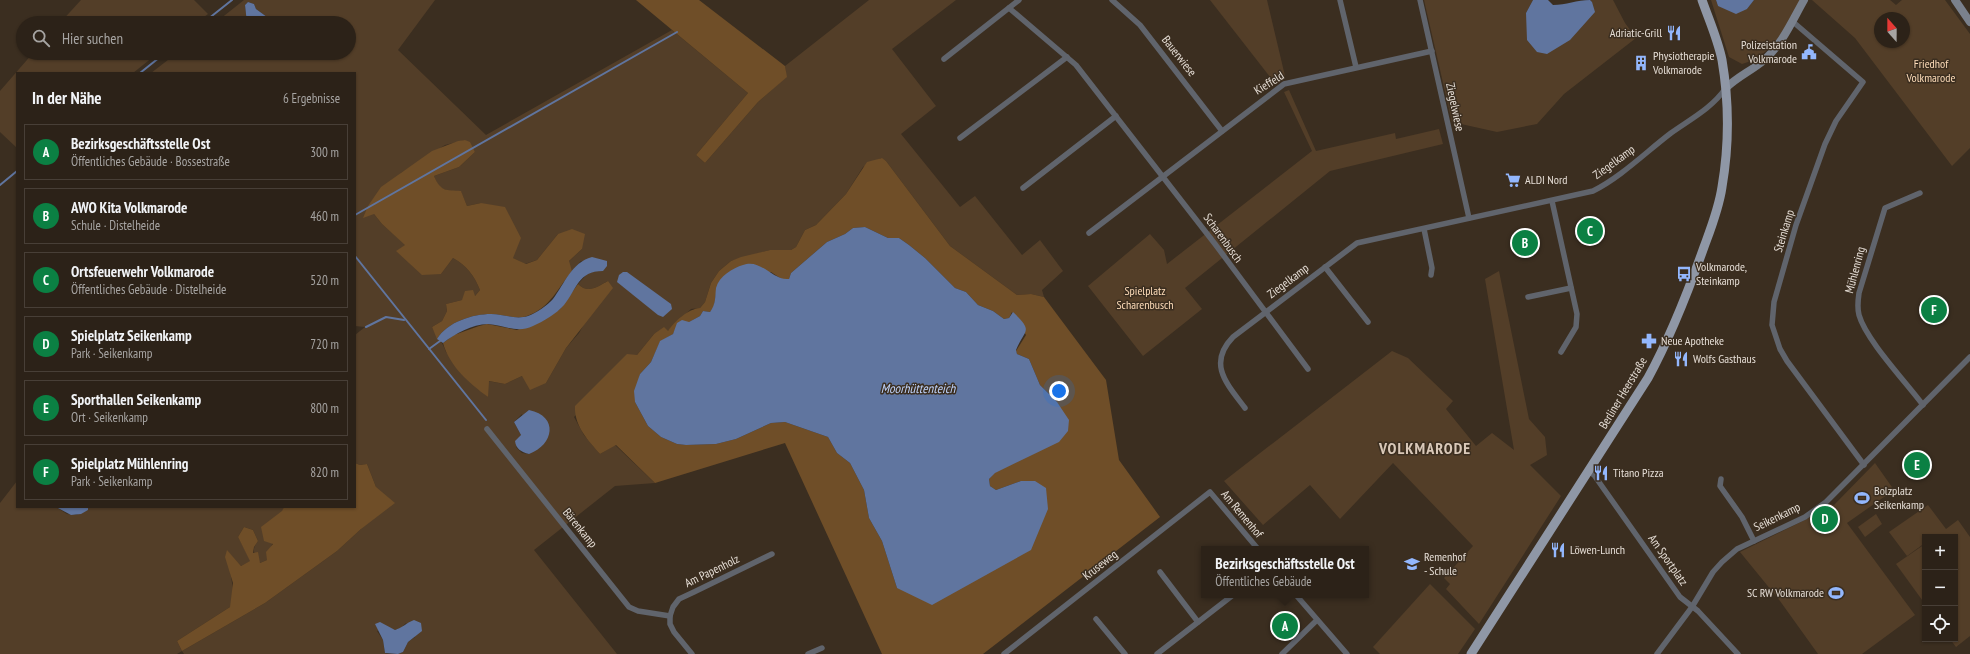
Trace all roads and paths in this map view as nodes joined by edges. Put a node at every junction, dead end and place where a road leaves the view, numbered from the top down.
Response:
1 (1020, 0) edge
2 (1112, 0) edge
3 (1340, 0) edge
4 (1420, 0) edge
5 (1702, 0) edge
6 (1804, 0) edge
7 (1955, 0) edge
8 (1010, 8) junction
9 (1792, 21) junction
10 (1970, 22) edge
11 (1432, 50) junction
12 (1067, 57) junction
13 (944, 59) dead end
14 (1356, 67) junction
15 (1726, 88) junction
16 (1116, 116) junction
17 (1222, 131) junction
18 (960, 138) dead end
19 (1162, 177) junction
20 (1023, 188) dead end
21 (1920, 193) dead end
22 (1552, 200) junction
23 (1469, 218) junction
24 (1424, 229) junction
25 (1089, 233) dead end
26 (1325, 267) junction
27 (1430, 275) dead end
28 (1571, 288) junction
29 (1528, 297) dead end
30 (1265, 312) junction
31 (1368, 322) dead end
32 (1561, 352) dead end
33 (1970, 357) edge
34 (1308, 369) dead end
35 (1923, 405) junction
36 (1245, 408) dead end
37 (487, 429) dead end
38 (1864, 465) junction
39 (1589, 471) junction
40 (1721, 479) dead end
41 (1210, 492) joint
42 (1754, 541) junction
43 (1255, 546) edge
44 (772, 554) dead end
45 (1160, 572) dead end
46 (1229, 598) edge
47 (1299, 598) edge
48 (1692, 607) junction
49 (670, 616) junction
50 (1096, 620) dead end
51 (1317, 620) junction
52 (1198, 622) junction
53 (822, 648) dead end
54 (692, 654) edge
55 (808, 654) edge
56 (1004, 654) edge
57 (1125, 654) edge
58 (1157, 654) edge
59 (1282, 654) edge
60 (1347, 654) edge
61 (1471, 654) edge
62 (1657, 654) edge
63 (1738, 654) edge

1 - 8 street
2 - 17 street, Bauerwiese
3 - 14 street
4 - 11 street, Ziegelwiese
5 - 15 main road, Berliner Heerstraße
6 - 9 street
7 - 10 street
8 - 12 street, Scharenbusch
8 - 13 street
9 - 15 street
9 - 38 street, Steinkamp
11 - 14 street, Kieffeld
11 - 23 street, Ziegelwiese
12 - 16 street, Scharenbusch
12 - 18 street
14 - 17 street, Kieffeld
15 - 22 street, Ziegelkamp
15 - 39 main road, Berliner Heerstraße
16 - 19 street, Scharenbusch
16 - 20 street
17 - 19 street, Kieffeld
19 - 25 street
19 - 30 street, Scharenbusch
21 - 35 street, Mühlenring
22 - 23 street, Ziegelkamp
22 - 28 street
23 - 24 street, Ziegelkamp
24 - 26 street, Ziegelkamp
24 - 27 street
26 - 30 street, Ziegelkamp
26 - 31 street, Ziegelkamp
28 - 29 street
28 - 32 street
30 - 34 street, Ziegelkamp
30 - 36 street, Ziegelkamp
33 - 35 street, Seikenkamp
35 - 38 street, Seikenkamp
37 - 49 street, Bärenkamp
38 - 42 street, Seikenkamp
39 - 48 street, Am Sportplatz
39 - 61 main road, Berliner Heerstraße
40 - 42 street
41 - 43 street, Am Remenhof
41 - 56 street, Kruseweg
42 - 48 street, Seikenkamp
44 - 49 street, Am Papenholz
45 - 52 street
46 - 52 street
47 - 51 street
48 - 62 street, Seikenkamp
48 - 63 street, Am Sportplatz
49 - 54 street
50 - 57 street
51 - 59 street
51 - 60 street
52 - 58 street
53 - 55 street

